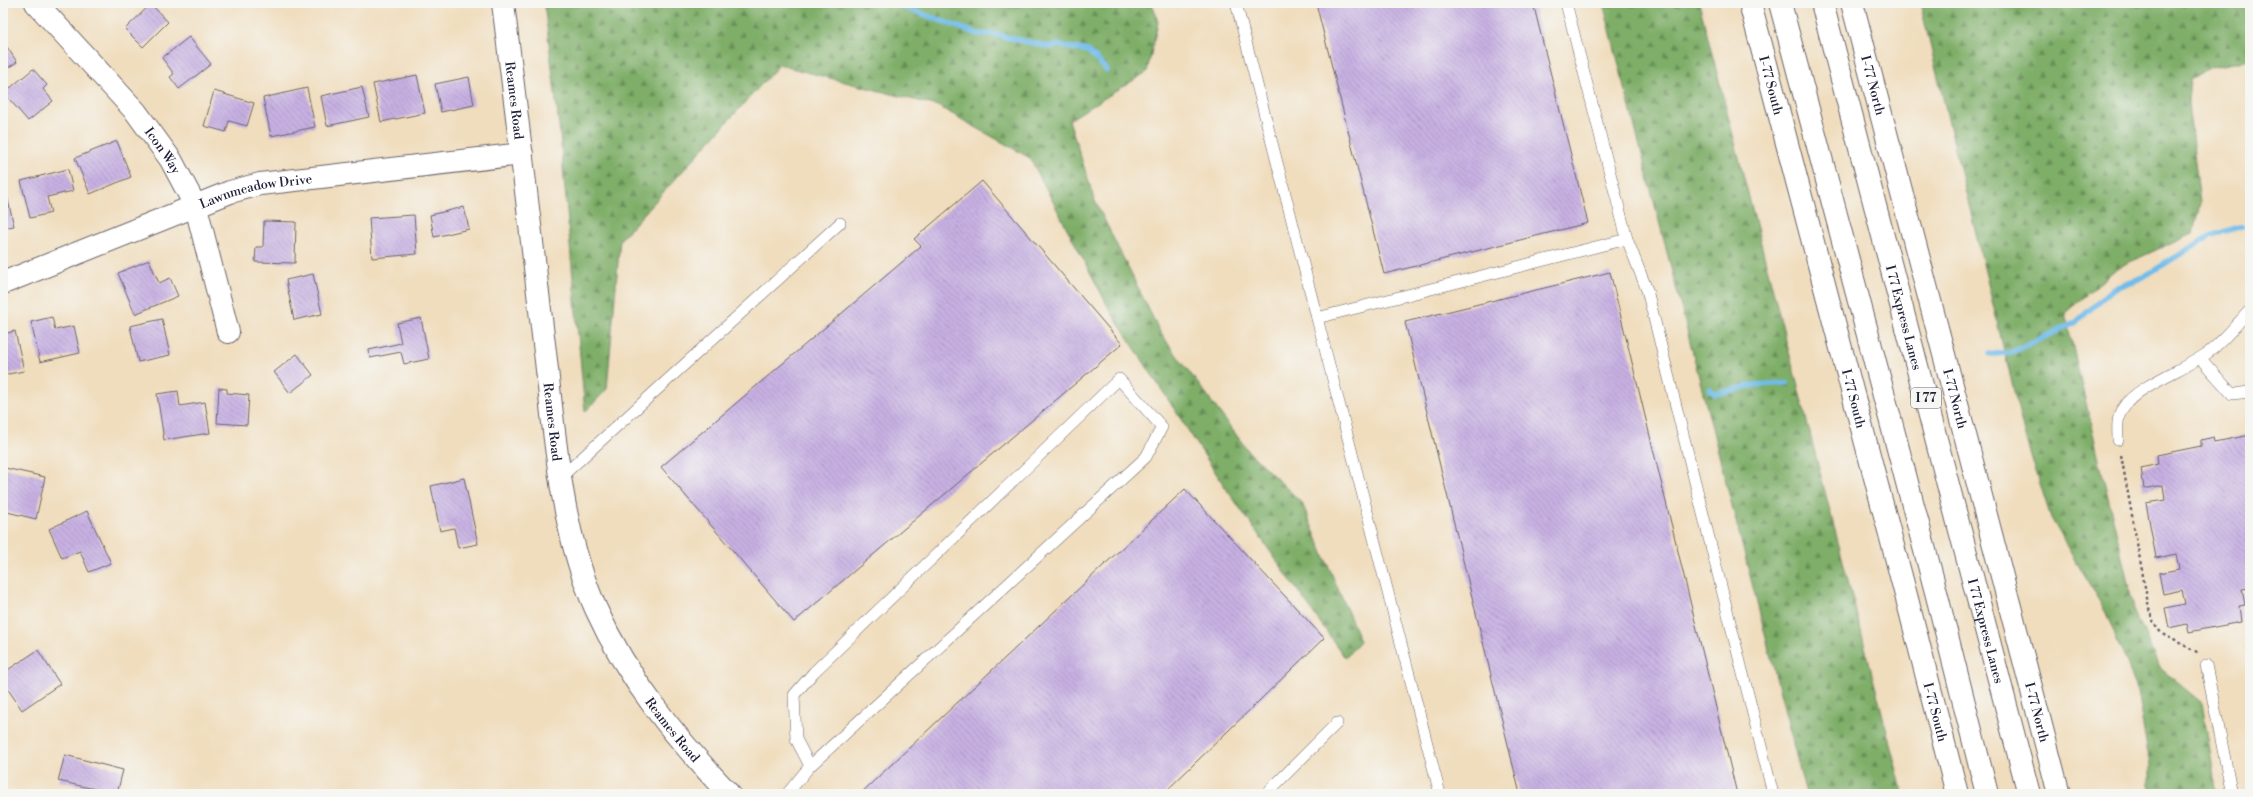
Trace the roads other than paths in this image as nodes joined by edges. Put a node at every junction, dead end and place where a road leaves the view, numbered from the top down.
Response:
1 (36, 3) edge
2 (503, 3) edge
3 (1236, 3) edge
4 (1566, 3) edge
5 (1750, 3) edge
6 (1780, 3) edge
7 (1822, 3) edge
8 (1852, 3) edge
9 (522, 154) junction
10 (196, 207) junction
11 (840, 223) dead end
12 (1627, 240) junction
13 (3, 283) edge
14 (2250, 310) edge
15 (1317, 318) junction
16 (228, 332) dead end
17 (2200, 358) junction
18 (2250, 392) edge
19 (2118, 440) road end
20 (561, 477) junction
21 (2206, 665) road end
22 (1337, 723) dead end
23 (810, 766) junction
24 (729, 794) edge
25 (787, 794) edge
26 (1266, 794) edge
27 (1440, 794) edge
28 (1773, 794) edge
29 (1957, 794) edge
30 (1987, 794) edge
31 (2029, 794) edge
32 (2059, 794) edge
33 (2232, 794) edge

1 - 10 main road, Icon Way
2 - 9 main road, Reames Road
3 - 15 lane
4 - 12 lane
5 - 29 main road, I-77 South
6 - 30 main road
7 - 31 main road, I 77 Express Lanes / I 77
8 - 32 main road, I-77 North / I 77
9 - 10 main road, Lawnmeadow Drive
9 - 20 main road, Reames Road
10 - 13 main road, Lawnmeadow Drive
10 - 16 main road, Icon Way
11 - 20 lane
12 - 15 lane
12 - 28 lane
14 - 17 lane
15 - 27 lane
17 - 18 lane
17 - 19 lane
20 - 24 main road, Reames Road
21 - 33 lane
22 - 26 lane
23 - 23 lane
23 - 25 lane

